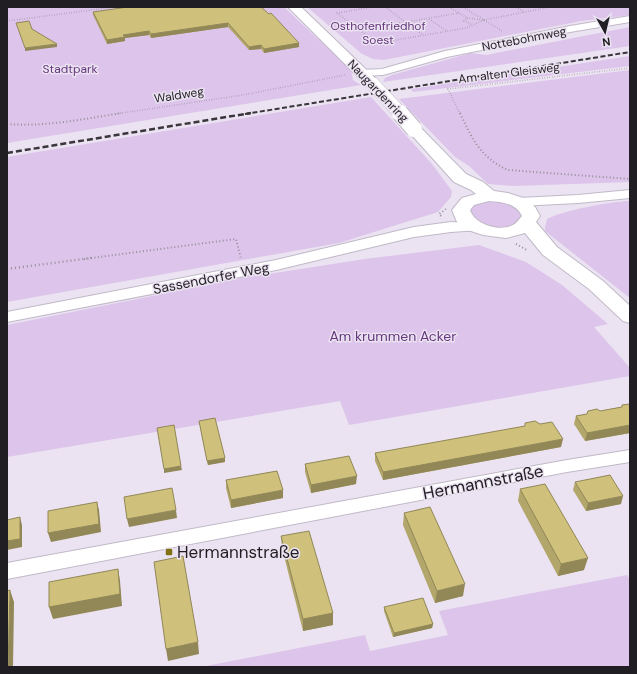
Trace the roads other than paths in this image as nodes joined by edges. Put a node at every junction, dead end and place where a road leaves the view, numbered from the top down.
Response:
1 (294, 7) edge
2 (630, 19) edge
3 (361, 73) junction
4 (460, 178) junction
5 (630, 194) edge
6 (489, 196) junction
7 (578, 199) junction
8 (519, 202) junction
9 (463, 208) junction
10 (529, 220) junction
11 (474, 227) junction
12 (414, 232) junction
13 (503, 233) junction
14 (550, 251) junction
15 (7, 317) edge
16 (630, 317) edge
17 (628, 460) edge
18 (7, 571) edge

1 - 3 main road, Naugardenring
2 - 3 street, Nottebohmweg
3 - 4 main road, Naugardenring, bridge
4 - 6 main road, Naugardenring
4 - 9 main road, Naugardenring
5 - 7 street
6 - 8 main road
6 - 9 main road
7 - 8 street
7 - 10 street
8 - 10 main road
9 - 11 main road
9 - 12 street, Sassendorfer Weg
10 - 13 main road
10 - 14 main road
11 - 12 street, Sassendorfer Weg
11 - 13 main road
12 - 15 street, Sassendorfer Weg
13 - 14 main road
14 - 16 main road
17 - 18 street, Hermannstraße

